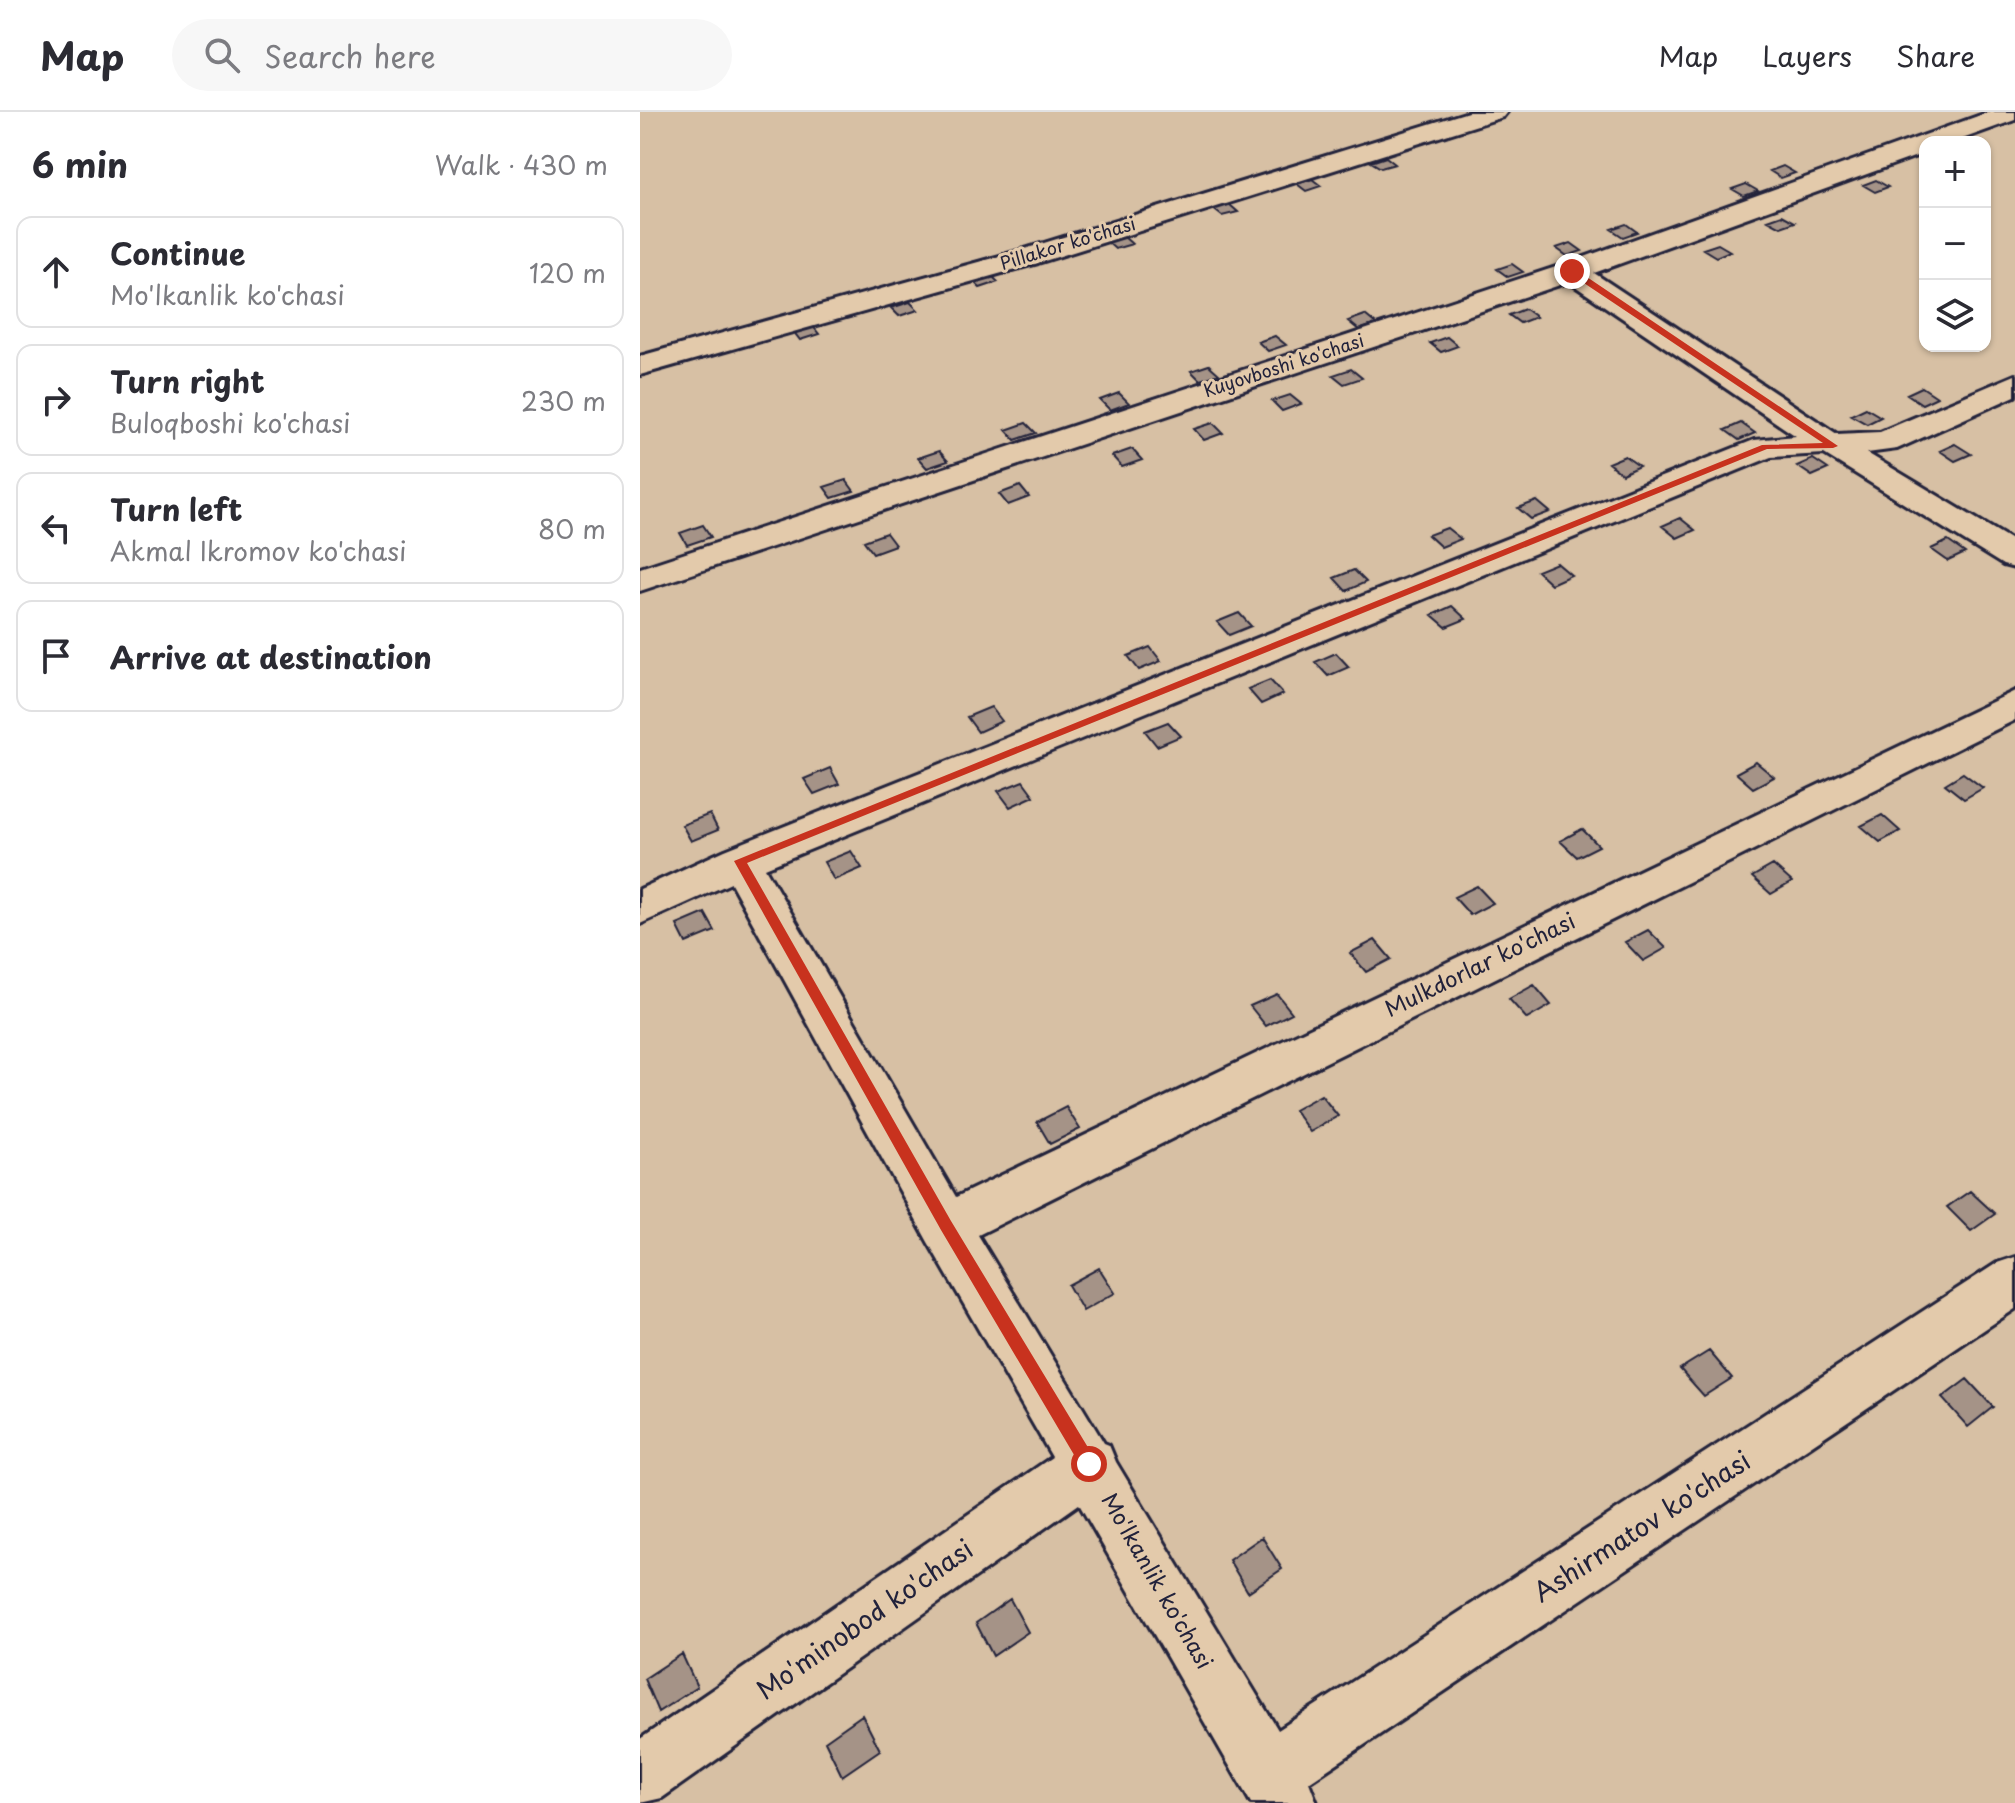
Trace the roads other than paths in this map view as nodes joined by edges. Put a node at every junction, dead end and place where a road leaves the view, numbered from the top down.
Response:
1 (1494, 112) edge
2 (2013, 112) edge
3 (1946, 136) edge
4 (1919, 146) edge
5 (1572, 271) junction
6 (640, 366) edge
7 (2015, 384) edge
8 (1833, 446) junction
9 (2015, 557) edge
10 (640, 580) edge
11 (2015, 704) edge
12 (740, 861) junction
13 (640, 908) edge
14 (946, 1226) junction
15 (2015, 1280) edge
16 (1089, 1464) junction
17 (640, 1776) edge
18 (1277, 1788) edge

1 - 6 street, Pillakor ko'chasi
2 - 3 street, Kuyovboshi ko'chasi
4 - 5 street, Kuyovboshi ko'chasi
5 - 8 street
5 - 10 street, Kuyovboshi ko'chasi
7 - 8 street
8 - 9 street
8 - 12 street
11 - 14 street, Mulkdorlar ko'chasi
12 - 13 street
12 - 14 street, Mo'lkanlik ko'chasi
14 - 16 street, Mo'lkanlik ko'chasi
15 - 18 street, Ashirmatov ko'chasi
16 - 17 street, Mo'minobod ko'chasi
16 - 18 street, Mo'lkanlik ko'chasi

